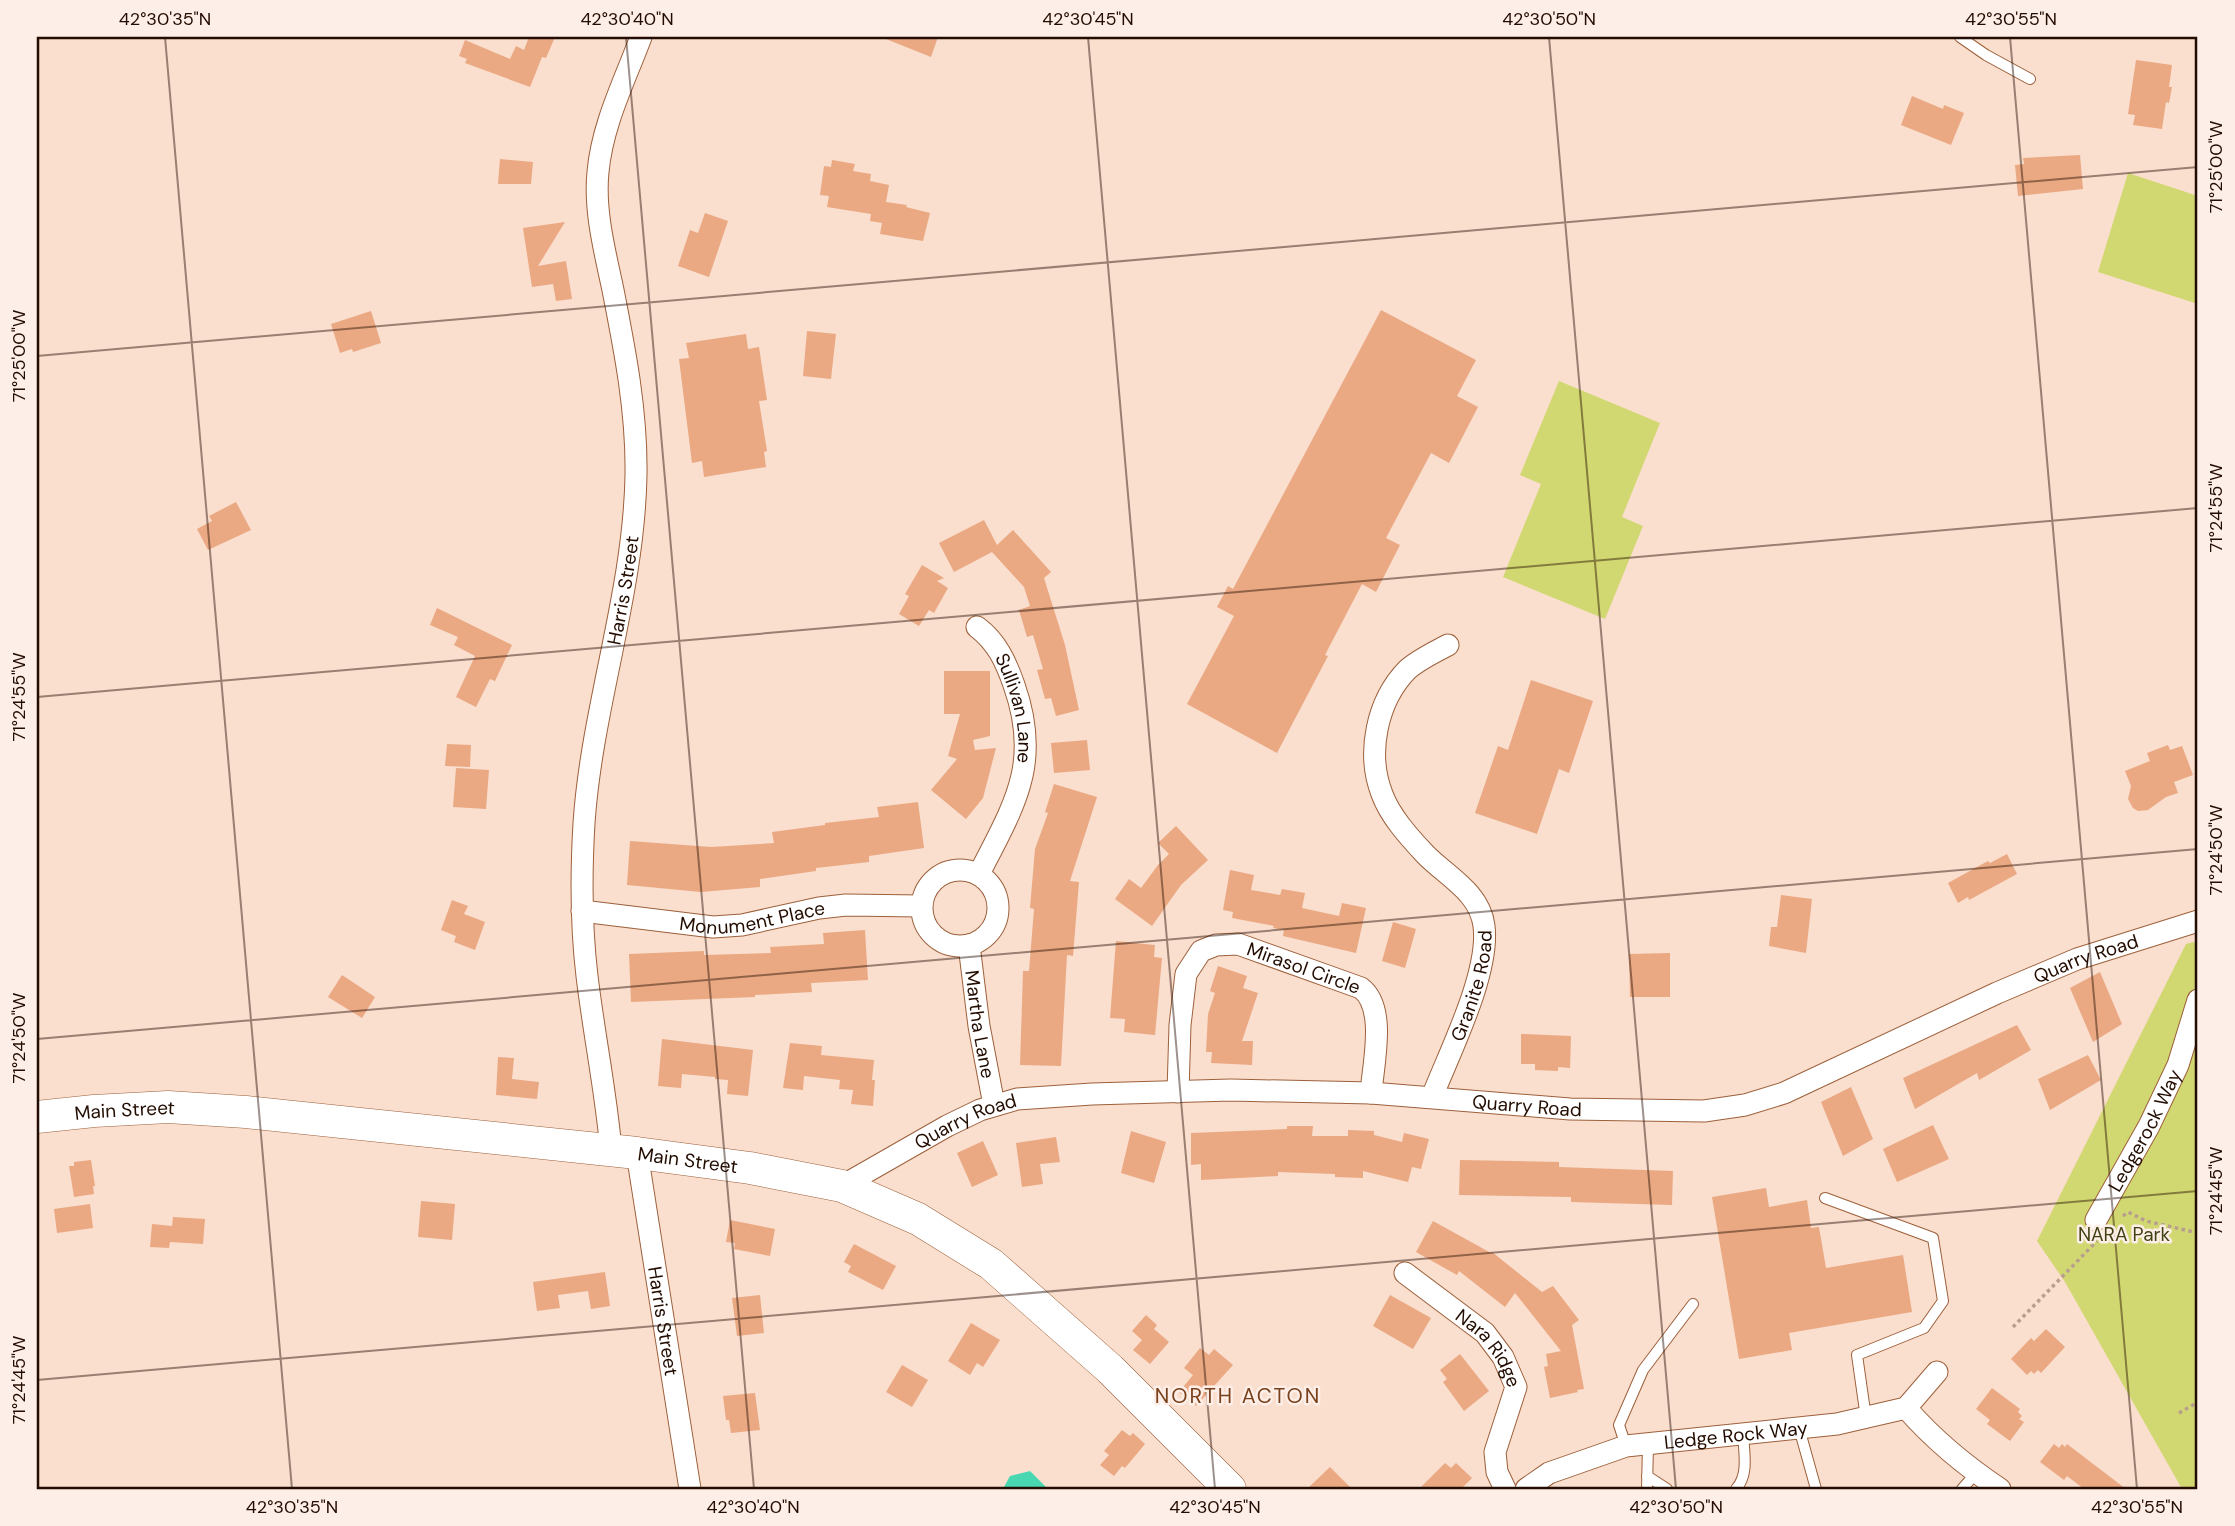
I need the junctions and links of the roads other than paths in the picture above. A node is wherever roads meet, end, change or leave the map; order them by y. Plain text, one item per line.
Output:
1 (641, 37) edge
2 (1960, 37) edge
3 (2030, 79) dead end
4 (977, 627) dead end
5 (1448, 645) dead end
6 (979, 874) junction
7 (921, 906) junction
8 (582, 911) junction
9 (2198, 921) edge
10 (969, 945) junction
11 (2198, 1000) edge
12 (1178, 1092) junction
13 (1371, 1093) junction
14 (1432, 1097) junction
15 (994, 1105) junction
16 (37, 1117) edge
17 (624, 1152) junction
18 (842, 1186) junction
19 (1825, 1198) dead end
20 (2098, 1229) road end
21 (1405, 1273) dead end
22 (1693, 1304) dead end
23 (1937, 1372) dead end
24 (1906, 1408) junction
25 (1866, 1418) junction
26 (1799, 1428) junction
27 (1743, 1434) junction
28 (1648, 1444) junction
29 (1626, 1446) junction
30 (1647, 1476) junction
31 (1969, 1481) edge
32 (690, 1489) edge
33 (1230, 1489) edge
34 (1505, 1489) edge
35 (1526, 1489) edge
36 (1647, 1489) edge
37 (1667, 1489) edge
38 (1736, 1489) edge
39 (1816, 1489) edge
40 (2000, 1489) edge

1 - 8 street, Harris Street
2 - 3 lane
4 - 6 street, Sullivan Lane
5 - 14 street, Granite Road
6 - 7 street
6 - 10 street
7 - 8 street, Monument Place
7 - 10 street
8 - 17 street, Harris Street
9 - 14 street, Quarry Road
10 - 15 street, Martha Lane
11 - 20 street, Ledgerock Way
12 - 13 street, Quarry Road
12 - 13 street, Mirasol Circle
12 - 15 street, Quarry Road
13 - 14 street, Quarry Road
15 - 18 street, Quarry Road
16 - 17 main road, Main Street
17 - 18 main road, Main Street
17 - 32 street, Harris Street
18 - 33 main road, Main Street
19 - 25 lane
21 - 34 street, Nara Ridge
22 - 29 lane
23 - 24 street
24 - 25 street, Ledge Rock Way
24 - 31 street
25 - 26 street, Ledge Rock Way
26 - 27 street, Ledge Rock Way
26 - 39 lane
27 - 28 street, Ledge Rock Way
27 - 38 lane
28 - 29 street, Ledge Rock Way
28 - 30 lane
29 - 35 street, Ledge Rock Way
30 - 36 lane
30 - 37 lane
31 - 40 street

